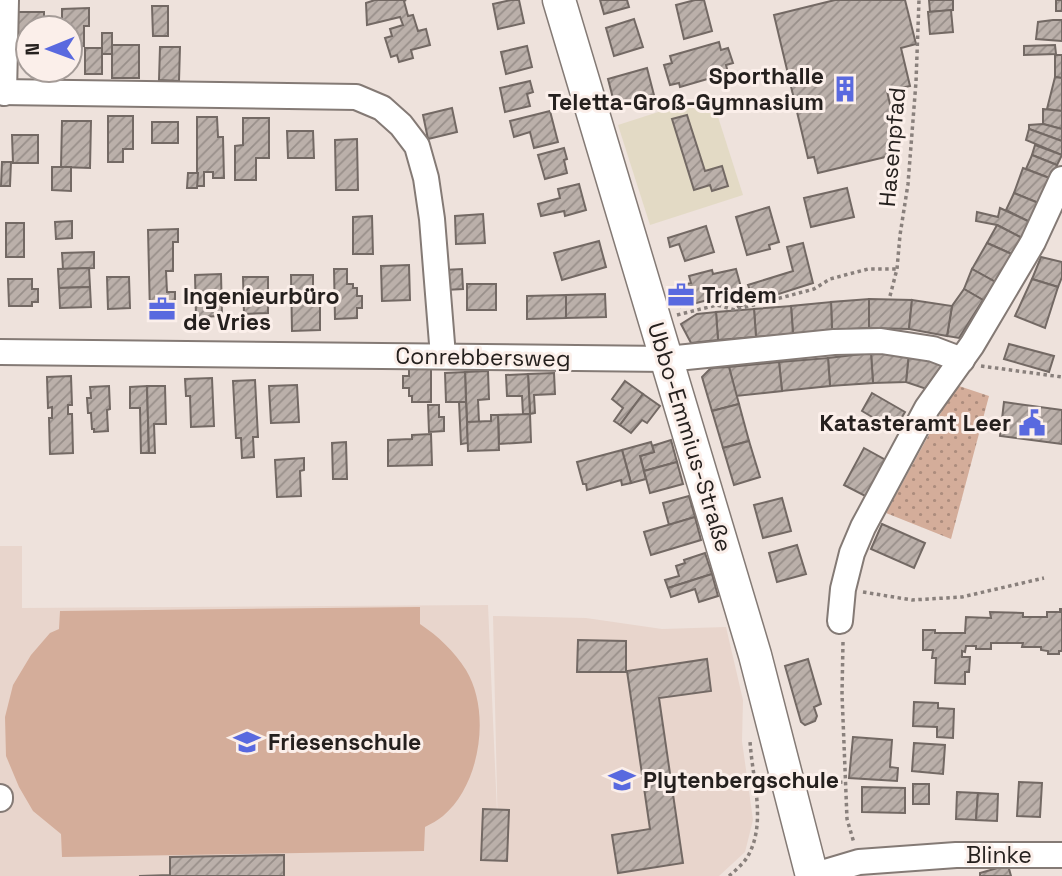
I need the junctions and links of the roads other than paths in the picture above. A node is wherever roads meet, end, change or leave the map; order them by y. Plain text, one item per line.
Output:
1 (6, 0) edge
2 (559, 0) edge
3 (2, 92) edge
4 (1062, 179) edge
5 (0, 352) edge
6 (967, 352) junction
7 (443, 356) junction
8 (667, 359) junction
9 (839, 621) road end
10 (1062, 855) edge
11 (959, 866) edge
12 (812, 876) edge

1 - 3 street
2 - 8 main road, Ubbo-Emmius-Straße
3 - 7 street
4 - 6 street
5 - 7 street, Conrebbersweg
6 - 8 street, Conrebbersweg
6 - 9 street
7 - 8 street, Conrebbersweg
8 - 12 main road, Ubbo-Emmius-Straße
10 - 11 street, Blinke
11 - 12 street, Blinke

